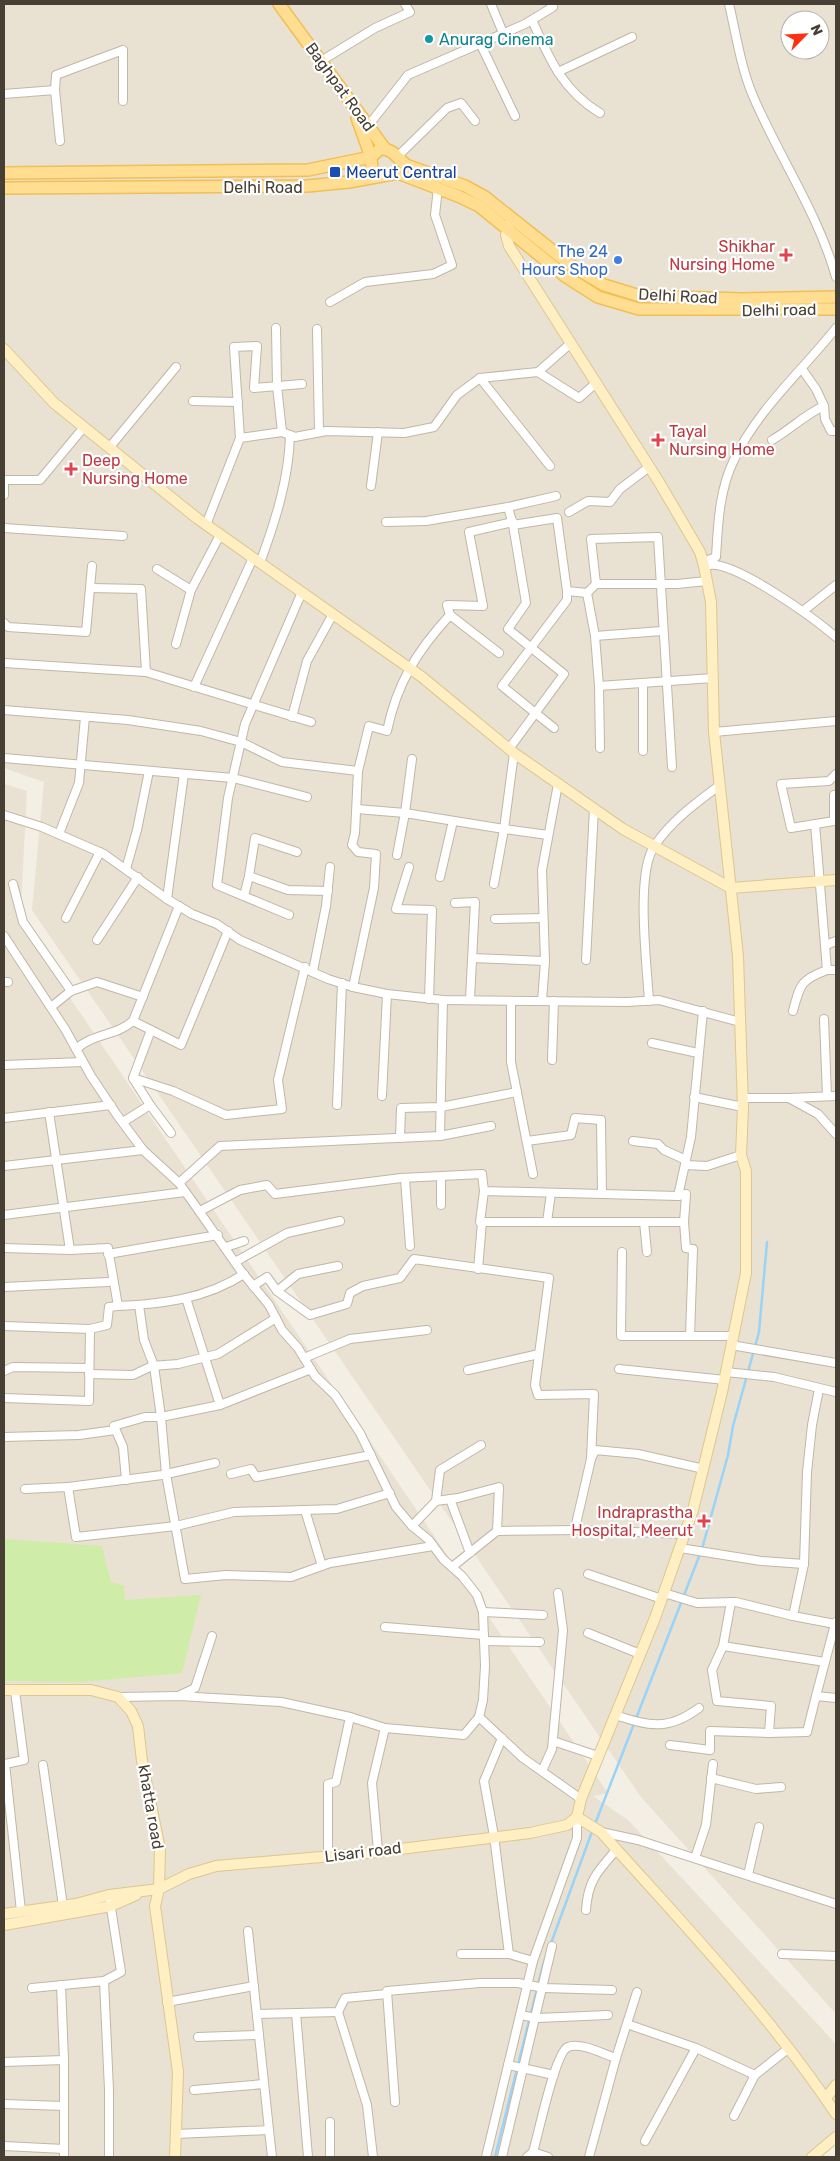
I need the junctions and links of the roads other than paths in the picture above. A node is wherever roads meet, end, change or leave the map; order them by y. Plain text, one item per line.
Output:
1 (279, 4) edge
2 (405, 4) edge
3 (490, 4) edge
4 (729, 4) edge
5 (555, 5) edge
6 (532, 20) junction
7 (503, 33) junction
8 (632, 37) dead end
9 (480, 43) junction
10 (321, 61) junction
11 (558, 72) junction
12 (55, 90) junction
13 (4, 94) edge
14 (123, 101) dead end
15 (352, 105) junction
16 (600, 113) dead end
17 (515, 116) dead end
18 (475, 121) dead end
19 (368, 126) junction
20 (60, 141) dead end
21 (385, 149) junction
22 (371, 157) junction
23 (402, 161) junction
24 (4, 173) edge
25 (376, 176) junction
26 (4, 188) edge
27 (438, 188) junction
28 (510, 223) junction
29 (527, 238) junction
30 (518, 260) junction
31 (836, 277) edge
32 (836, 297) edge
33 (330, 302) dead end
34 (836, 309) edge
35 (276, 328) dead end
36 (836, 328) edge
37 (317, 329) dead end
38 (571, 343) junction
39 (4, 349) edge
40 (176, 367) dead end
41 (802, 369) junction
42 (538, 372) junction
43 (480, 378) junction
44 (596, 382) junction
45 (302, 384) dead end
46 (277, 386) junction
47 (193, 401) dead end
48 (238, 402) junction
49 (824, 406) junction
50 (84, 427) junction
51 (836, 431) edge
52 (320, 432) junction
53 (378, 432) junction
54 (286, 434) junction
55 (240, 438) junction
56 (772, 440) dead end
57 (109, 448) junction
58 (550, 466) dead end
59 (649, 466) junction
60 (4, 480) edge
61 (371, 486) dead end
62 (4, 494) edge
63 (556, 496) dead end
64 (508, 506) junction
65 (569, 512) dead end
66 (386, 522) dead end
67 (513, 523) junction
68 (206, 525) junction
69 (4, 528) edge
70 (220, 535) junction
71 (123, 536) dead end
72 (257, 560) junction
73 (704, 564) junction
74 (92, 566) dead end
75 (157, 569) dead end
76 (707, 581) junction
77 (661, 583) junction
78 (596, 584) junction
79 (836, 585) edge
80 (91, 588) junction
81 (191, 590) junction
82 (302, 592) junction
83 (567, 592) junction
84 (587, 593) junction
85 (803, 611) junction
86 (333, 614) junction
87 (450, 616) junction
88 (4, 623) edge
89 (662, 631) junction
90 (595, 636) junction
91 (836, 637) edge
92 (176, 644) dead end
93 (532, 647) junction
94 (499, 653) dead end
95 (4, 663) edge
96 (408, 667) junction
97 (146, 672) junction
98 (713, 678) junction
99 (667, 682) junction
100 (643, 684) junction
101 (599, 686) junction
102 (194, 687) junction
103 (253, 706) junction
104 (4, 710) edge
105 (535, 714) junction
106 (85, 717) junction
107 (292, 717) junction
108 (836, 721) edge
109 (311, 722) dead end
110 (554, 728) dead end
111 (714, 732) junction
112 (241, 742) junction
113 (600, 748) dead end
114 (512, 751) junction
115 (643, 751) dead end
116 (4, 758) edge
117 (412, 760) dead end
118 (80, 765) junction
119 (672, 766) dead end
120 (149, 771) junction
121 (358, 771) junction
122 (184, 774) junction
123 (836, 774) edge
124 (232, 778) junction
125 (829, 781) junction
126 (558, 784) junction
127 (720, 785) junction
128 (835, 795) edge
129 (307, 797) dead end
130 (356, 809) junction
131 (594, 809) junction
132 (405, 814) junction
133 (4, 815) edge
134 (453, 821) junction
135 (815, 824) junction
136 (504, 830) junction
137 (58, 834) junction
138 (548, 835) junction
139 (654, 846) junction
140 (100, 852) junction
141 (297, 852) dead end
142 (397, 855) dead end
143 (330, 867) dead end
144 (409, 867) dead end
145 (126, 869) junction
146 (248, 876) junction
147 (138, 877) junction
148 (440, 877) dead end
149 (836, 880) edge
150 (819, 881) junction
151 (13, 884) dead end
152 (494, 884) dead end
153 (731, 888) junction
154 (328, 891) junction
155 (244, 896) junction
156 (167, 899) junction
157 (454, 903) dead end
158 (179, 906) junction
159 (289, 915) dead end
160 (66, 918) dead end
161 (543, 918) junction
162 (495, 919) dead end
163 (228, 932) junction
164 (4, 936) edge
165 (97, 940) dead end
166 (836, 941) edge
167 (826, 945) junction
168 (8, 950) edge
169 (472, 958) junction
170 (586, 960) dead end
171 (545, 961) junction
172 (305, 967) junction
173 (827, 970) junction
174 (836, 970) edge
175 (313, 971) junction
176 (342, 984) junction
177 (353, 987) junction
178 (71, 991) junction
179 (387, 994) junction
180 (143, 997) junction
181 (429, 999) junction
182 (470, 999) junction
183 (443, 1000) junction
184 (542, 1001) junction
185 (554, 1001) junction
186 (649, 1001) junction
187 (510, 1002) junction
188 (51, 1007) junction
189 (703, 1011) junction
190 (794, 1011) dead end
191 (824, 1019) dead end
192 (133, 1021) junction
193 (740, 1022) junction
194 (151, 1030) junction
195 (652, 1043) dead end
196 (76, 1049) junction
197 (698, 1053) junction
198 (552, 1060) dead end
199 (83, 1062) junction
200 (4, 1065) edge
201 (134, 1078) junction
202 (517, 1092) junction
203 (382, 1096) dead end
204 (827, 1096) junction
205 (836, 1096) edge
206 (694, 1097) junction
207 (789, 1098) junction
208 (743, 1102) junction
209 (111, 1105) junction
210 (150, 1105) junction
211 (337, 1105) dead end
212 (441, 1107) junction
213 (49, 1112) junction
214 (4, 1118) edge
215 (123, 1122) junction
216 (491, 1126) dead end
217 (171, 1133) dead end
218 (836, 1134) edge
219 (440, 1136) junction
220 (400, 1138) junction
221 (633, 1141) dead end
222 (527, 1142) junction
223 (143, 1150) junction
224 (741, 1155) junction
225 (55, 1160) junction
226 (686, 1162) junction
227 (4, 1166) edge
228 (533, 1174) dead end
229 (441, 1176) junction
230 (405, 1178) junction
231 (179, 1183) junction
232 (484, 1191) junction
233 (185, 1192) junction
234 (551, 1193) junction
235 (602, 1194) junction
236 (678, 1196) junction
237 (441, 1205) dead end
238 (65, 1207) junction
239 (200, 1211) junction
240 (4, 1215) edge
241 (340, 1221) dead end
242 (482, 1222) junction
243 (547, 1222) junction
244 (644, 1222) junction
245 (684, 1222) junction
246 (218, 1235) junction
247 (244, 1241) dead end
248 (410, 1246) dead end
249 (226, 1247) junction
250 (4, 1248) edge
251 (70, 1250) junction
252 (622, 1252) dead end
253 (646, 1252) dead end
254 (108, 1254) junction
255 (235, 1262) junction
256 (338, 1266) dead end
257 (478, 1269) junction
258 (244, 1274) junction
259 (108, 1282) dead end
260 (254, 1286) junction
261 (4, 1287) edge
262 (277, 1291) junction
263 (186, 1298) junction
264 (139, 1305) junction
265 (118, 1306) junction
266 (276, 1318) junction
267 (4, 1326) edge
268 (90, 1329) junction
269 (427, 1330) dead end
270 (690, 1336) junction
271 (732, 1340) junction
272 (539, 1354) junction
273 (204, 1358) junction
274 (304, 1358) junction
275 (836, 1363) edge
276 (154, 1366) junction
277 (311, 1369) junction
278 (619, 1369) dead end
279 (468, 1370) dead end
280 (4, 1371) edge
281 (89, 1371) junction
282 (726, 1376) junction
283 (819, 1389) junction
284 (836, 1392) edge
285 (4, 1398) edge
286 (220, 1405) junction
287 (161, 1417) junction
288 (115, 1430) junction
289 (4, 1437) edge
290 (481, 1445) dead end
291 (371, 1455) junction
292 (590, 1459) junction
293 (215, 1463) dead end
294 (704, 1469) junction
295 (166, 1474) junction
296 (231, 1474) dead end
297 (126, 1480) junction
298 (68, 1487) junction
299 (24, 1489) dead end
300 (390, 1493) junction
301 (450, 1498) junction
302 (436, 1501) junction
303 (305, 1510) junction
304 (176, 1526) junction
305 (412, 1526) junction
306 (581, 1530) junction
307 (497, 1531) junction
308 (685, 1534) junction
309 (433, 1546) junction
310 (680, 1548) junction
311 (470, 1553) junction
312 (804, 1564) junction
313 (322, 1566) junction
314 (452, 1567) junction
315 (588, 1574) dead end
316 (558, 1593) dead end
317 (663, 1596) junction
318 (731, 1602) junction
319 (483, 1612) junction
320 (543, 1614) dead end
321 (793, 1616) junction
322 (836, 1623) edge
323 (386, 1628) dead end
324 (588, 1633) dead end
325 (212, 1636) dead end
326 (484, 1638) junction
327 (540, 1642) dead end
328 (723, 1646) junction
329 (640, 1654) junction
330 (825, 1662) junction
331 (4, 1690) edge
332 (15, 1690) junction
333 (179, 1696) junction
334 (816, 1696) junction
335 (118, 1697) junction
336 (836, 1698) edge
337 (699, 1708) dead end
338 (615, 1715) junction
339 (350, 1717) junction
340 (479, 1717) junction
341 (385, 1728) junction
342 (769, 1733) junction
343 (502, 1738) junction
344 (553, 1741) junction
345 (670, 1745) dead end
346 (598, 1756) junction
347 (713, 1764) dead end
348 (43, 1765) dead end
349 (542, 1770) junction
350 (710, 1778) junction
351 (781, 1787) dead end
352 (581, 1798) junction
353 (577, 1817) junction
354 (760, 1827) dead end
355 (596, 1829) junction
356 (494, 1836) junction
357 (616, 1849) junction
358 (378, 1851) junction
359 (328, 1856) junction
360 (695, 1858) junction
361 (748, 1875) junction
362 (154, 1890) junction
363 (110, 1900) junction
364 (836, 1904) edge
365 (63, 1906) junction
366 (586, 1910) dead end
367 (21, 1912) junction
368 (4, 1914) edge
369 (4, 1925) edge
370 (248, 1930) dead end
371 (552, 1946) dead end
372 (461, 1954) dead end
373 (509, 1954) junction
374 (782, 1954) dead end
375 (836, 1956) edge
376 (533, 1961) junction
377 (104, 1981) junction
378 (527, 1984) junction
379 (61, 1985) junction
380 (254, 1986) junction
381 (32, 1988) dead end
382 (544, 1988) junction
383 (612, 1990) dead end
384 (637, 1992) dead end
385 (387, 1994) junction
386 (167, 2002) junction
387 (338, 2012) junction
388 (296, 2013) junction
389 (257, 2014) junction
390 (520, 2015) junction
391 (608, 2015) dead end
392 (537, 2018) junction
393 (627, 2024) junction
394 (259, 2035) junction
395 (198, 2037) dead end
396 (696, 2048) junction
397 (789, 2048) junction
398 (616, 2058) junction
399 (64, 2060) junction
400 (4, 2062) edge
401 (508, 2065) junction
402 (525, 2068) junction
403 (554, 2075) junction
404 (755, 2075) junction
405 (264, 2084) junction
406 (836, 2085) edge
407 (194, 2090) dead end
408 (826, 2098) junction
409 (395, 2102) dead end
410 (4, 2104) edge
411 (64, 2106) junction
412 (836, 2114) edge
413 (734, 2116) dead end
414 (330, 2122) dead end
415 (269, 2130) junction
416 (176, 2134) junction
417 (836, 2137) edge
418 (645, 2141) dead end
419 (4, 2146) edge
420 (64, 2153) edge
421 (530, 2155) edge
422 (109, 2157) edge
423 (175, 2157) edge
424 (272, 2157) edge
425 (308, 2157) edge
426 (330, 2157) edge
427 (373, 2157) edge
428 (486, 2157) edge
429 (502, 2157) edge
430 (548, 2157) edge
431 (589, 2157) edge
432 (812, 2157) edge

1 - 10 main road, Baghpat Road
2 - 10 street
3 - 7 street
4 - 31 street
5 - 6 street
6 - 7 street
6 - 11 street
7 - 9 street
8 - 11 street
9 - 17 street
9 - 19 street
10 - 15 main road, Baghpat Road
11 - 16 street
12 - 13 street
12 - 14 street
12 - 20 street
15 - 19 main road, Baghpat Road
15 - 22 main road
18 - 23 street
19 - 21 main road, Baghpat Road
21 - 22 main road, Delhi Road
21 - 23 main road, Baghpat Road
22 - 24 main road, Delhi Road
22 - 25 main road
23 - 28 main road, Delhi Road
25 - 26 main road, Delhi Road
25 - 27 main road, Delhi Road
27 - 28 main road, Delhi Road
27 - 33 street
28 - 29 main road, Delhi Road
28 - 30 street
29 - 30 street
29 - 32 main road, Delhi Road
29 - 34 main road, Delhi road
30 - 38 street
35 - 46 street
36 - 41 street
37 - 52 street
38 - 42 street
38 - 44 street
39 - 50 street
40 - 57 street
41 - 49 street
41 - 73 street
42 - 43 street
42 - 44 street
43 - 53 street
43 - 58 street
44 - 59 street
45 - 46 street
46 - 48 street
46 - 54 street
47 - 48 street
48 - 55 street
49 - 51 street
49 - 56 street
50 - 57 street
50 - 60 street
52 - 53 street
52 - 54 street
53 - 61 street
54 - 55 street
54 - 72 street
55 - 68 street
57 - 68 street
59 - 65 street
59 - 73 street
60 - 62 street
63 - 64 street
64 - 66 street
64 - 67 street
67 - 83 street
67 - 87 street
67 - 93 street
68 - 70 street
69 - 71 street
70 - 72 street
70 - 81 street
72 - 82 street
72 - 102 street
73 - 76 street
73 - 85 street
74 - 80 street
75 - 81 street
76 - 77 street
76 - 98 street
77 - 78 street
77 - 78 street
77 - 89 street
78 - 84 street
79 - 85 street
80 - 88 street
80 - 97 street
81 - 92 street
82 - 86 street
82 - 103 street
83 - 84 street
83 - 93 street
84 - 90 street
85 - 91 street
86 - 96 street
86 - 107 street
87 - 94 street
87 - 96 street
89 - 90 street
89 - 99 street
90 - 101 street
93 - 105 street
93 - 105 street
95 - 97 street
96 - 114 street
96 - 121 street
97 - 102 street
98 - 99 street
98 - 111 street
99 - 100 street
99 - 119 street
100 - 101 street
100 - 115 street
101 - 113 street
102 - 103 street
103 - 107 street
103 - 112 street
104 - 106 street
105 - 110 street
105 - 114 street
106 - 112 street
106 - 118 street
107 - 109 street
108 - 111 street
111 - 127 street
112 - 121 street
112 - 124 street
114 - 126 street
114 - 136 street
116 - 118 street
117 - 132 street
118 - 120 street
118 - 137 street
120 - 122 street
120 - 145 street
121 - 130 street
122 - 124 street
122 - 156 street
123 - 125 street
124 - 129 street
124 - 155 street
125 - 128 street
125 - 135 street
126 - 131 street
126 - 138 street
127 - 139 street
127 - 153 street
128 - 135 street
130 - 132 street
130 - 177 street
131 - 139 street
131 - 170 street
132 - 134 street
132 - 142 street
133 - 137 street
134 - 136 street
134 - 148 street
135 - 150 street
136 - 138 street
136 - 152 street
137 - 140 street
138 - 161 street
139 - 153 street
139 - 186 street
140 - 145 street
140 - 160 street
141 - 146 street
143 - 154 street
144 - 181 street
145 - 147 street
146 - 154 street
146 - 155 street
147 - 156 street
147 - 165 street
149 - 150 street
150 - 153 street
150 - 167 street
151 - 178 street
153 - 193 street
154 - 175 street
155 - 159 street
156 - 158 street
157 - 169 street
158 - 163 street
158 - 180 street
161 - 162 street
161 - 171 street
163 - 172 street
163 - 194 street
164 - 168 street
166 - 167 street
167 - 173 street
168 - 188 street
169 - 171 street
169 - 182 street
171 - 184 street
172 - 175 street
172 - 201 street
173 - 174 street
173 - 190 street
175 - 176 street
176 - 177 street
176 - 211 street
177 - 179 street
178 - 180 street
178 - 188 street
179 - 181 street
179 - 203 street
180 - 192 street
181 - 183 street
182 - 183 street
182 - 187 street
183 - 212 street
184 - 185 street
184 - 187 street
185 - 186 street
185 - 198 street
186 - 189 street
187 - 202 street
188 - 196 street
189 - 193 street
189 - 197 street
191 - 204 street
192 - 194 street
192 - 196 street
193 - 208 street
194 - 201 street
195 - 197 street
196 - 199 street
197 - 206 street
199 - 200 street
199 - 209 street
201 - 210 street
202 - 212 street
202 - 222 street
204 - 205 street
204 - 207 street
206 - 208 street
206 - 226 street
207 - 208 street
207 - 218 street
208 - 224 street
209 - 213 street
209 - 215 street
210 - 215 street
210 - 217 street
212 - 219 street
212 - 220 street
213 - 214 street
213 - 225 street
215 - 223 street
216 - 219 street
219 - 220 street
220 - 231 street
221 - 226 street
222 - 228 street
222 - 235 street
223 - 225 street
223 - 231 street
224 - 226 street
224 - 271 street
225 - 227 street
225 - 238 street
226 - 236 street
229 - 230 street
229 - 232 street
229 - 237 street
230 - 239 street
230 - 248 street
231 - 233 street
232 - 234 street
232 - 242 street
233 - 238 street
233 - 239 street
234 - 235 street
234 - 243 street
235 - 236 street
236 - 245 street
238 - 240 street
238 - 251 street
239 - 246 street
241 - 255 street
242 - 243 street
242 - 257 street
243 - 244 street
244 - 245 street
244 - 253 street
245 - 270 street
246 - 249 street
246 - 254 street
247 - 249 street
249 - 255 street
250 - 251 street
251 - 254 street
252 - 270 street
254 - 265 street
255 - 258 street
256 - 262 street
257 - 262 street
257 - 272 street
258 - 260 street
258 - 263 street
259 - 261 street
260 - 262 street
260 - 266 street
263 - 264 street
263 - 273 street
264 - 265 street
264 - 276 street
265 - 268 street
266 - 273 street
266 - 274 street
267 - 268 street
268 - 281 street
269 - 274 street
270 - 271 street
271 - 275 street
271 - 282 street
272 - 279 street
272 - 292 street
273 - 276 street
273 - 286 street
274 - 277 street
276 - 281 street
276 - 287 street
277 - 286 street
277 - 291 street
278 - 282 street
280 - 281 street
281 - 285 street
282 - 283 street
282 - 294 street
283 - 284 street
283 - 312 street
286 - 287 street
287 - 288 street
287 - 295 street
288 - 289 street
288 - 297 street
290 - 302 street
291 - 296 street
291 - 300 street
292 - 294 street
292 - 306 street
293 - 295 street
294 - 308 street
295 - 297 street
295 - 304 street
297 - 298 street
298 - 299 street
298 - 304 street
300 - 303 street
300 - 305 street
301 - 302 street
301 - 307 street
301 - 311 street
302 - 305 street
303 - 304 street
303 - 313 street
304 - 313 street
305 - 309 street
306 - 307 street
306 - 308 street
307 - 311 street
308 - 310 street
309 - 313 street
309 - 314 street
310 - 312 street
310 - 317 street
311 - 314 street
312 - 321 street
314 - 319 street
315 - 317 street
316 - 344 street
317 - 318 street
317 - 329 street
318 - 321 street
318 - 328 street
319 - 320 street
319 - 326 street
321 - 322 street
322 - 330 street
323 - 326 street
324 - 329 street
325 - 333 street
326 - 327 street
326 - 340 street
328 - 330 street
328 - 342 street
329 - 338 street
330 - 334 street
331 - 332 street
332 - 335 street
332 - 367 street
333 - 335 street
333 - 339 street
334 - 336 street
334 - 342 street
335 - 362 street, khatta road
337 - 338 street
338 - 346 street
339 - 341 street
339 - 359 street
340 - 341 street
340 - 343 street
341 - 358 street
342 - 345 street
343 - 349 street
343 - 356 street
344 - 346 street
344 - 349 street
346 - 352 street
347 - 350 street
348 - 365 street
349 - 352 street
350 - 351 street
350 - 360 street
352 - 353 street
353 - 355 street
353 - 356 street, Lisari road
353 - 376 street
354 - 361 street
355 - 357 street
355 - 360 street
356 - 358 street, Lisari road
356 - 373 street
357 - 366 street
357 - 397 street
358 - 359 street, Lisari road
359 - 362 street, Lisari road
360 - 361 street
361 - 364 street
362 - 363 street, Lisari road
362 - 386 street, khatta road
363 - 365 street, Lisari road
363 - 369 street, Lisari road
363 - 377 street
365 - 367 street, Lisari road
367 - 368 street, Lisari road
370 - 380 street
371 - 382 street
372 - 373 street
373 - 376 street
374 - 375 street
376 - 378 street
377 - 379 street
377 - 422 street
378 - 382 street
378 - 385 street
378 - 390 street
379 - 381 street
379 - 399 street
380 - 386 street
380 - 389 street
382 - 383 street
382 - 392 street
384 - 393 street
385 - 387 street
385 - 409 street
386 - 416 street, khatta road
387 - 388 street
387 - 427 street
388 - 389 street
388 - 425 street
389 - 394 street
390 - 392 street
390 - 401 street
391 - 392 street
392 - 402 street
393 - 396 street
393 - 398 street
394 - 395 street
394 - 405 street
396 - 404 street
396 - 418 street
397 - 404 street
397 - 408 street
398 - 403 street
398 - 431 street
399 - 400 street
399 - 411 street
401 - 402 street
401 - 428 street
402 - 403 street
402 - 429 street
403 - 421 street
404 - 413 street
405 - 407 street
405 - 415 street
406 - 408 street
408 - 412 street
410 - 411 street
411 - 420 street
414 - 426 street
415 - 416 street
415 - 424 street
416 - 423 street, khatta road
417 - 432 street
419 - 420 street
421 - 430 street

